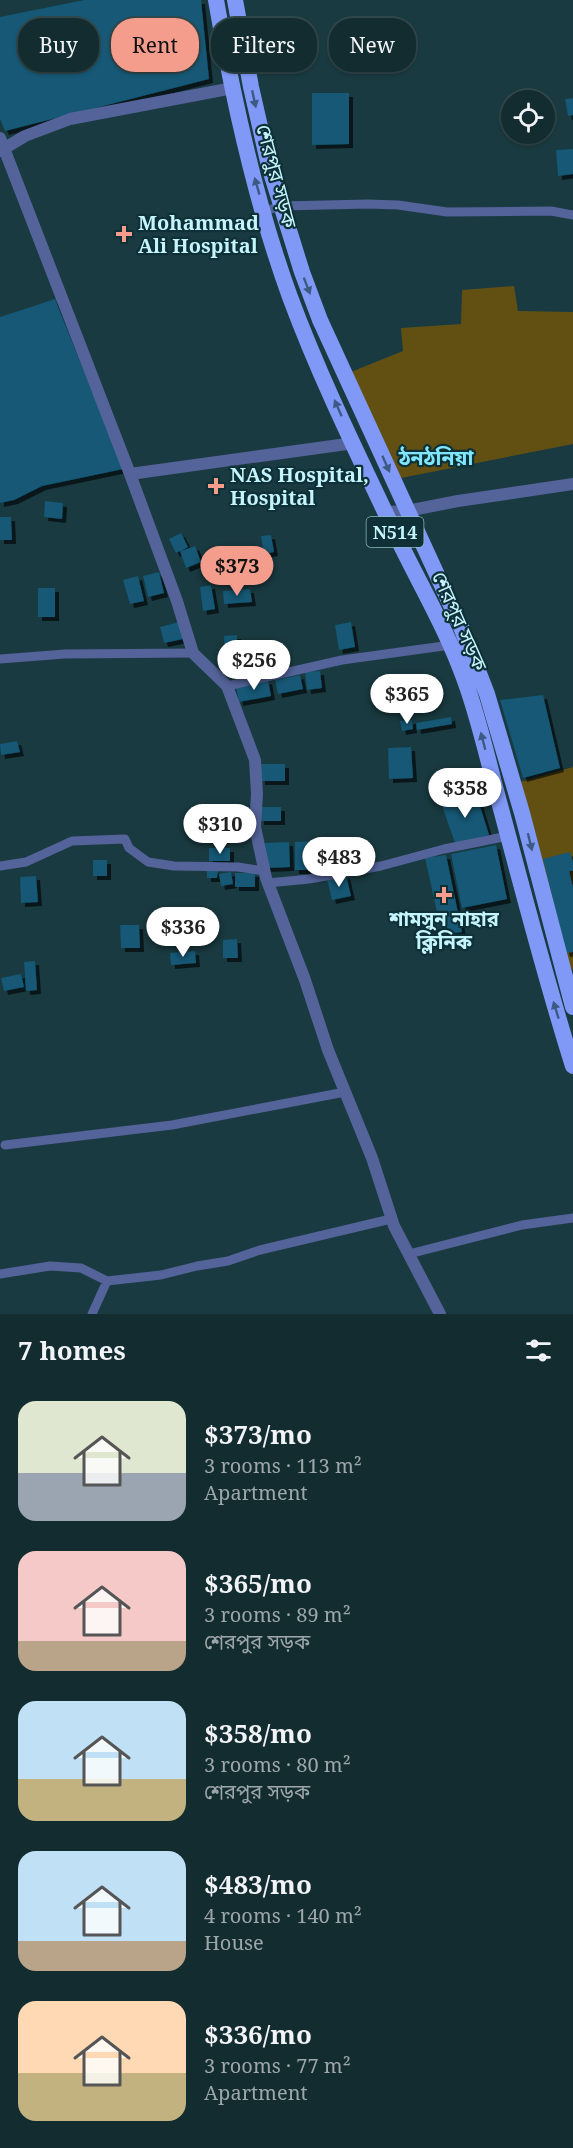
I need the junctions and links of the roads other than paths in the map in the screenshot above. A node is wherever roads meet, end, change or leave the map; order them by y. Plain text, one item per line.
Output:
1 (216, 0) edge
2 (235, 0) edge
3 (233, 88) junction
4 (1, 146) edge
5 (282, 206) junction
6 (264, 211) junction
7 (573, 215) edge
8 (354, 443) junction
9 (130, 474) junction
10 (573, 484) edge
11 (407, 511) junction
12 (386, 512) junction
13 (451, 645) junction
14 (193, 653) junction
15 (0, 659) edge
16 (227, 686) junction
17 (508, 836) junction
18 (0, 866) edge
19 (266, 877) junction
20 (570, 984) edge
21 (573, 1007) edge
22 (573, 1066) edge
23 (345, 1092) junction
24 (5, 1144) dead end
25 (573, 1218) edge
26 (391, 1219) junction
27 (409, 1254) junction
28 (0, 1274) edge
29 (107, 1281) junction
30 (92, 1314) edge
31 (440, 1314) edge

1 - 3 highway, শেরপুর সড়ক / N514
2 -> 5 highway, শেরপুর সড়ক / N514
3 - 4 street
6 -> 3 highway, শেরপুর সড়ক / N514
4 - 9 street
5 - 6 street
5 - 7 street
5 -> 11 highway, শেরপুর সড়ক / N514
8 -> 6 highway, শেরপুর সড়ক / N514
8 - 9 street
8 - 12 highway, শেরপুর সড়ক / N514
9 - 14 street
10 - 11 street
11 - 12 street
11 -> 20 highway, শেরপুর সড়ক / N514
12 - 13 highway, শেরপুর সড়ক / N514
13 - 16 street
17 -> 13 highway, শেরপুর সড়ক / N514
14 - 15 street
14 - 16 street
16 - 19 street
17 - 19 street
22 -> 17 highway, শেরপুর সড়ক / N514
18 - 19 street
19 - 23 street
20 - 21 highway, শেরপুর সড়ক / N514
23 - 24 street
23 - 26 street
25 - 27 street
26 - 27 street
26 - 29 street
27 - 31 street
28 - 29 street
29 - 30 street

